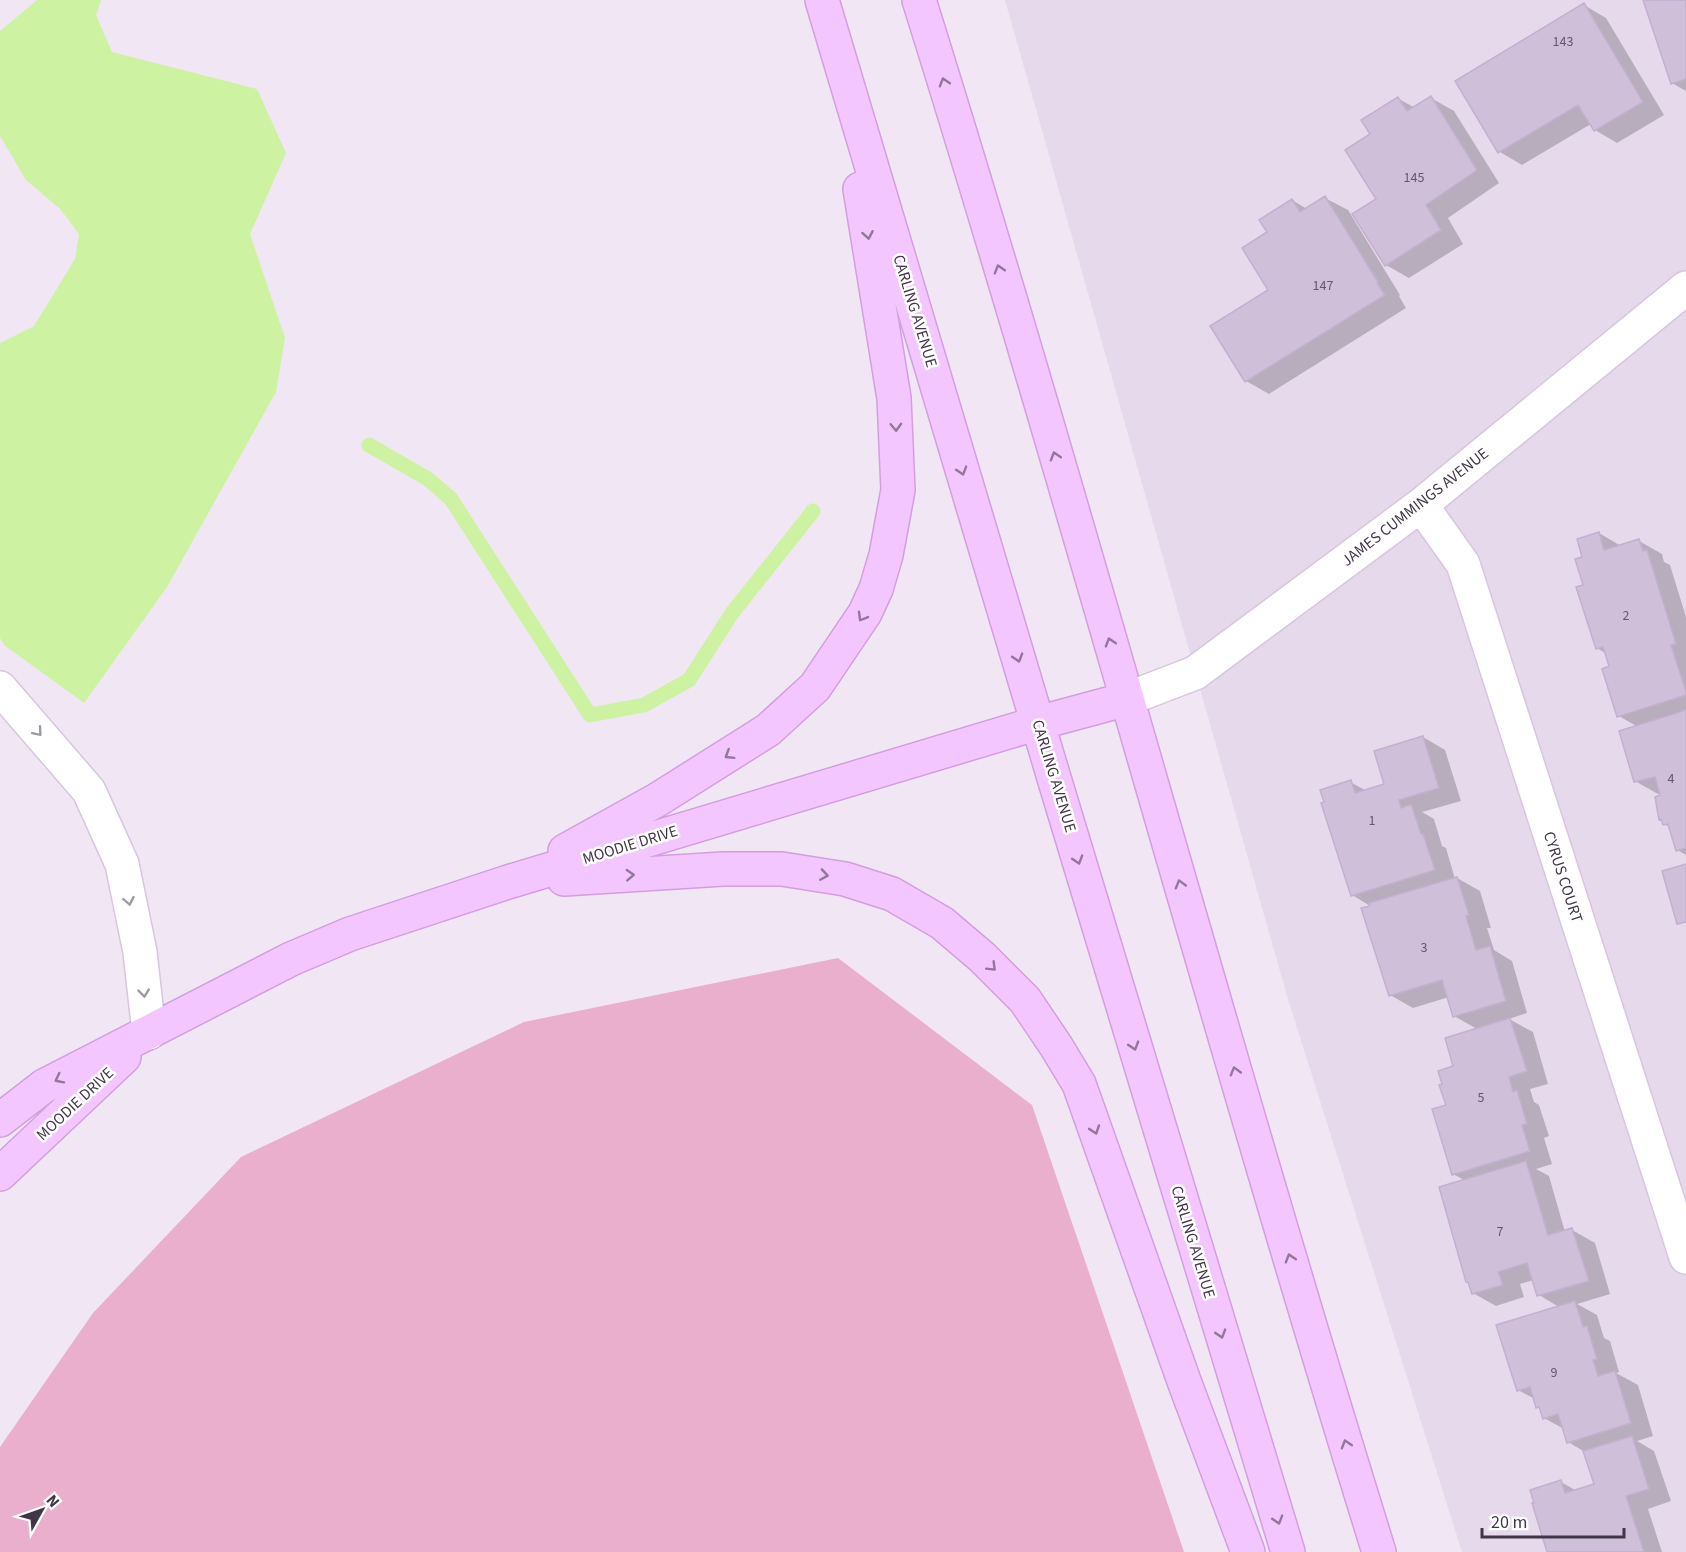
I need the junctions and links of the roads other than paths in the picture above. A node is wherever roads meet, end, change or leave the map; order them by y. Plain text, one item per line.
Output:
1 (822, 0) edge
2 (918, 0) edge
3 (832, 32) junction
4 (1686, 288) edge
5 (1421, 506) junction
6 (0, 688) edge
7 (1127, 699) junction
8 (1038, 723) junction
9 (508, 882) junction
10 (149, 1033) junction
11 (0, 1120) edge
12 (0, 1174) edge
13 (1686, 1257) edge
14 (1248, 1552) edge
15 (1288, 1552) edge
16 (1379, 1552) edge

1 - 3 main road, CARLING AVENUE
7 -> 2 main road
3 -> 8 main road, CARLING AVENUE
3 -> 9 main road
4 - 5 street, JAMES CUMMINGS AVENUE
5 - 7 street, JAMES CUMMINGS AVENUE
5 - 13 street, CYRUS COURT
6 -> 10 street
7 - 8 main road, MOODIE DRIVE
16 -> 7 main road
8 - 9 main road, MOODIE DRIVE
8 -> 15 main road, CARLING AVENUE
9 - 10 main road, MOODIE DRIVE
9 -> 14 main road
10 -> 11 main road, MOODIE DRIVE
10 - 12 main road, MOODIE DRIVE

